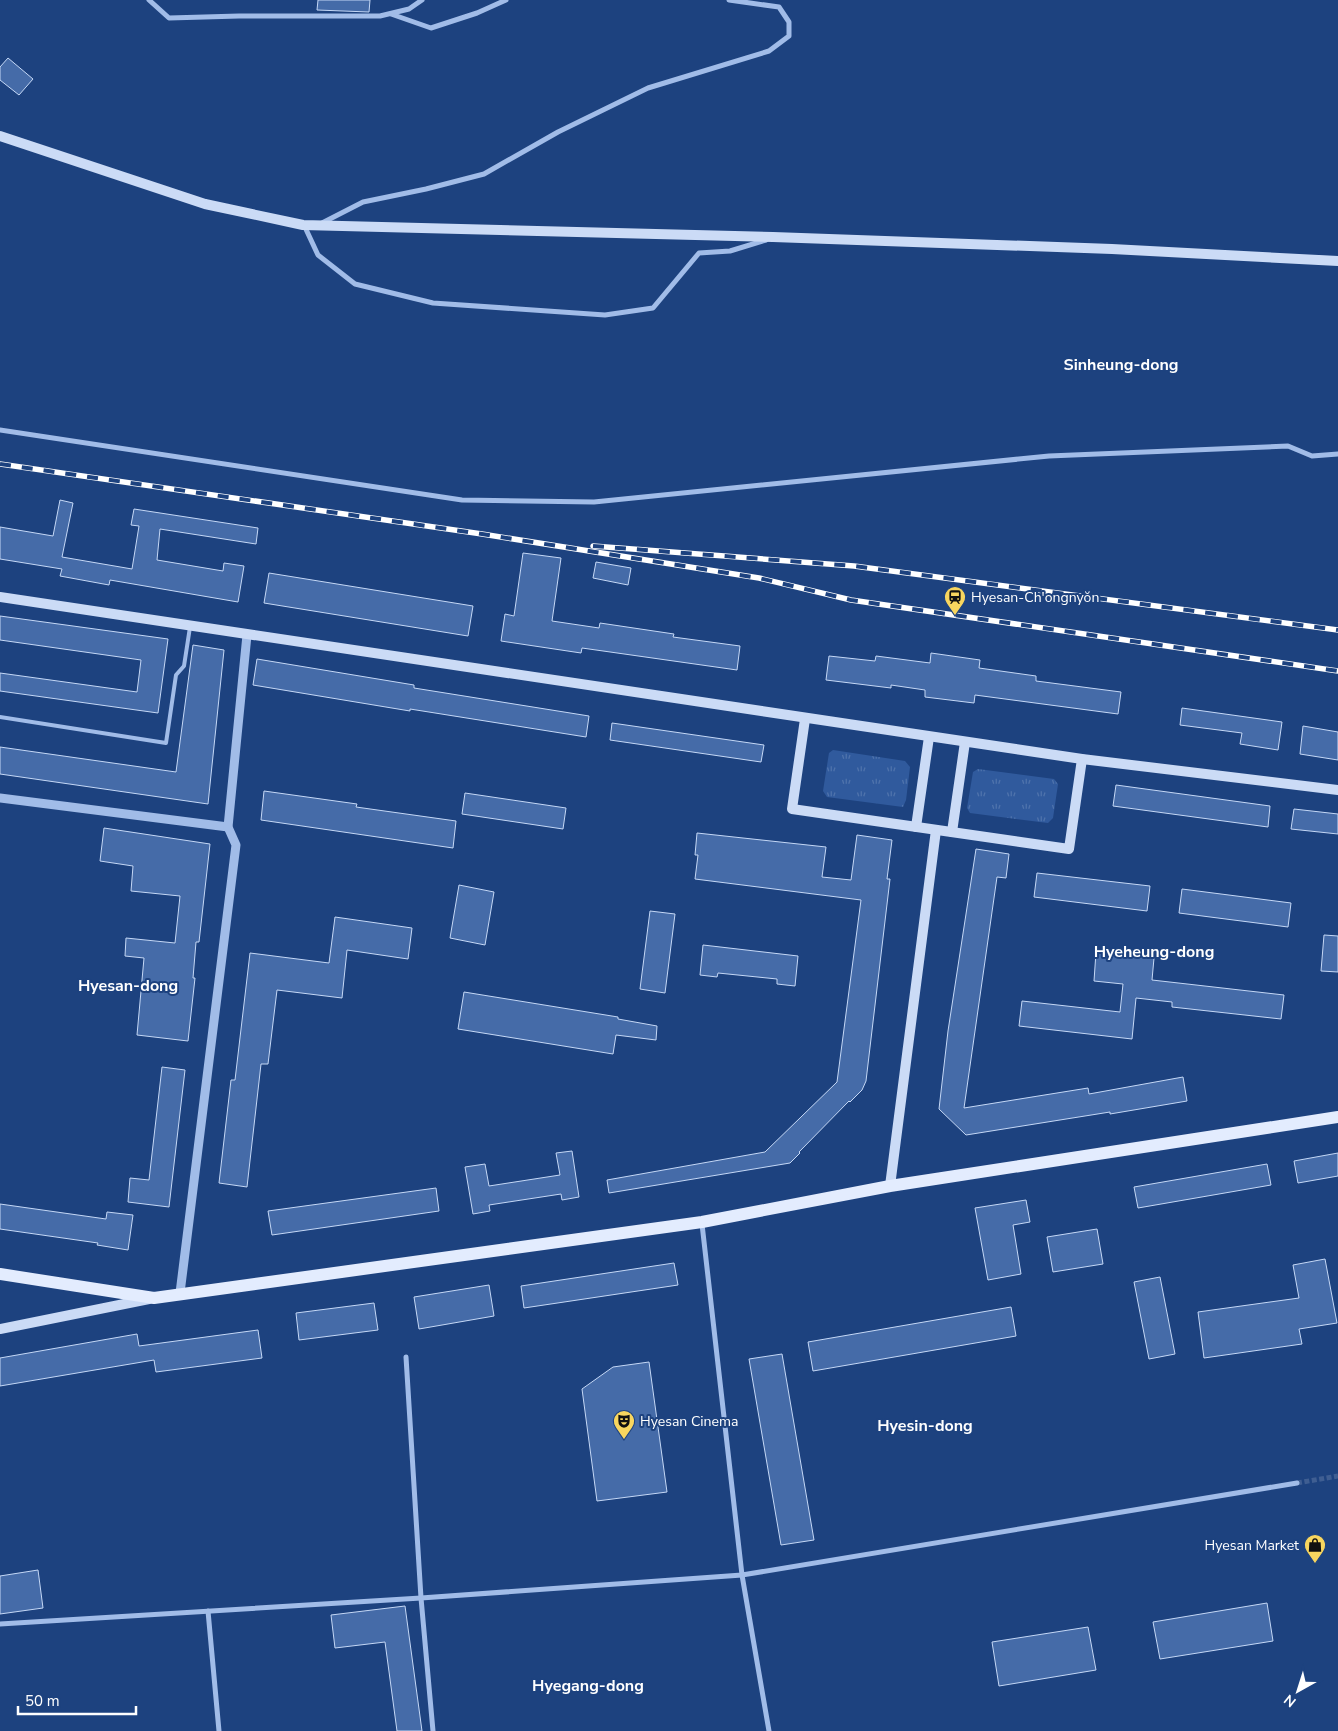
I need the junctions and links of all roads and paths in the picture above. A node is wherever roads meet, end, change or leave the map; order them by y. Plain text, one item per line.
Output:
1 (149, 0) edge
2 (422, 0) edge
3 (506, 0) edge
4 (728, 0) edge
5 (390, 14) junction
6 (0, 136) edge
7 (304, 225) junction
8 (319, 225) junction
9 (773, 237) junction
10 (1338, 260) edge
11 (0, 430) edge
12 (1338, 454) edge
13 (0, 597) edge
14 (190, 627) junction
15 (247, 636) junction
16 (0, 717) edge
17 (805, 719) junction
18 (929, 737) junction
19 (965, 742) junction
20 (1082, 759) junction
21 (1338, 790) edge
22 (0, 798) edge
23 (228, 827) junction
24 (916, 827) junction
25 (936, 830) junction
26 (952, 832) junction
27 (1338, 1117) edge
28 (890, 1186) junction
29 (702, 1222) junction
30 (0, 1274) edge
31 (180, 1293) junction
32 (154, 1298) junction
33 (0, 1329) edge
34 (406, 1357) dead end
35 (1297, 1483) tunnel mouth
36 (742, 1575) junction
37 (421, 1598) junction
38 (208, 1611) junction
39 (0, 1624) edge
40 (219, 1731) edge
41 (433, 1731) edge
42 (769, 1731) edge

1 - 5 street
2 - 5 street
3 - 5 street
4 - 8 street
6 - 7 main road
7 - 8 main road
7 - 9 street
8 - 9 main road
9 - 10 main road
11 - 12 street
13 - 14 main road
14 - 15 main road
14 - 16 lane
15 - 17 main road
15 - 23 street
17 - 18 main road
17 - 24 main road
18 - 19 main road
18 - 24 main road
19 - 20 main road
19 - 26 main road
20 - 21 main road
20 - 26 main road
22 - 23 street
23 - 31 street
24 - 25 main road
25 - 26 main road
25 - 28 main road
27 - 28 main road
28 - 29 main road
29 - 31 main road
29 - 36 street
30 - 32 main road
31 - 32 main road
32 - 33 main road
34 - 37 street
35 - 36 street
36 - 37 street
36 - 42 street
37 - 38 street
37 - 41 street
38 - 39 street
38 - 40 street

